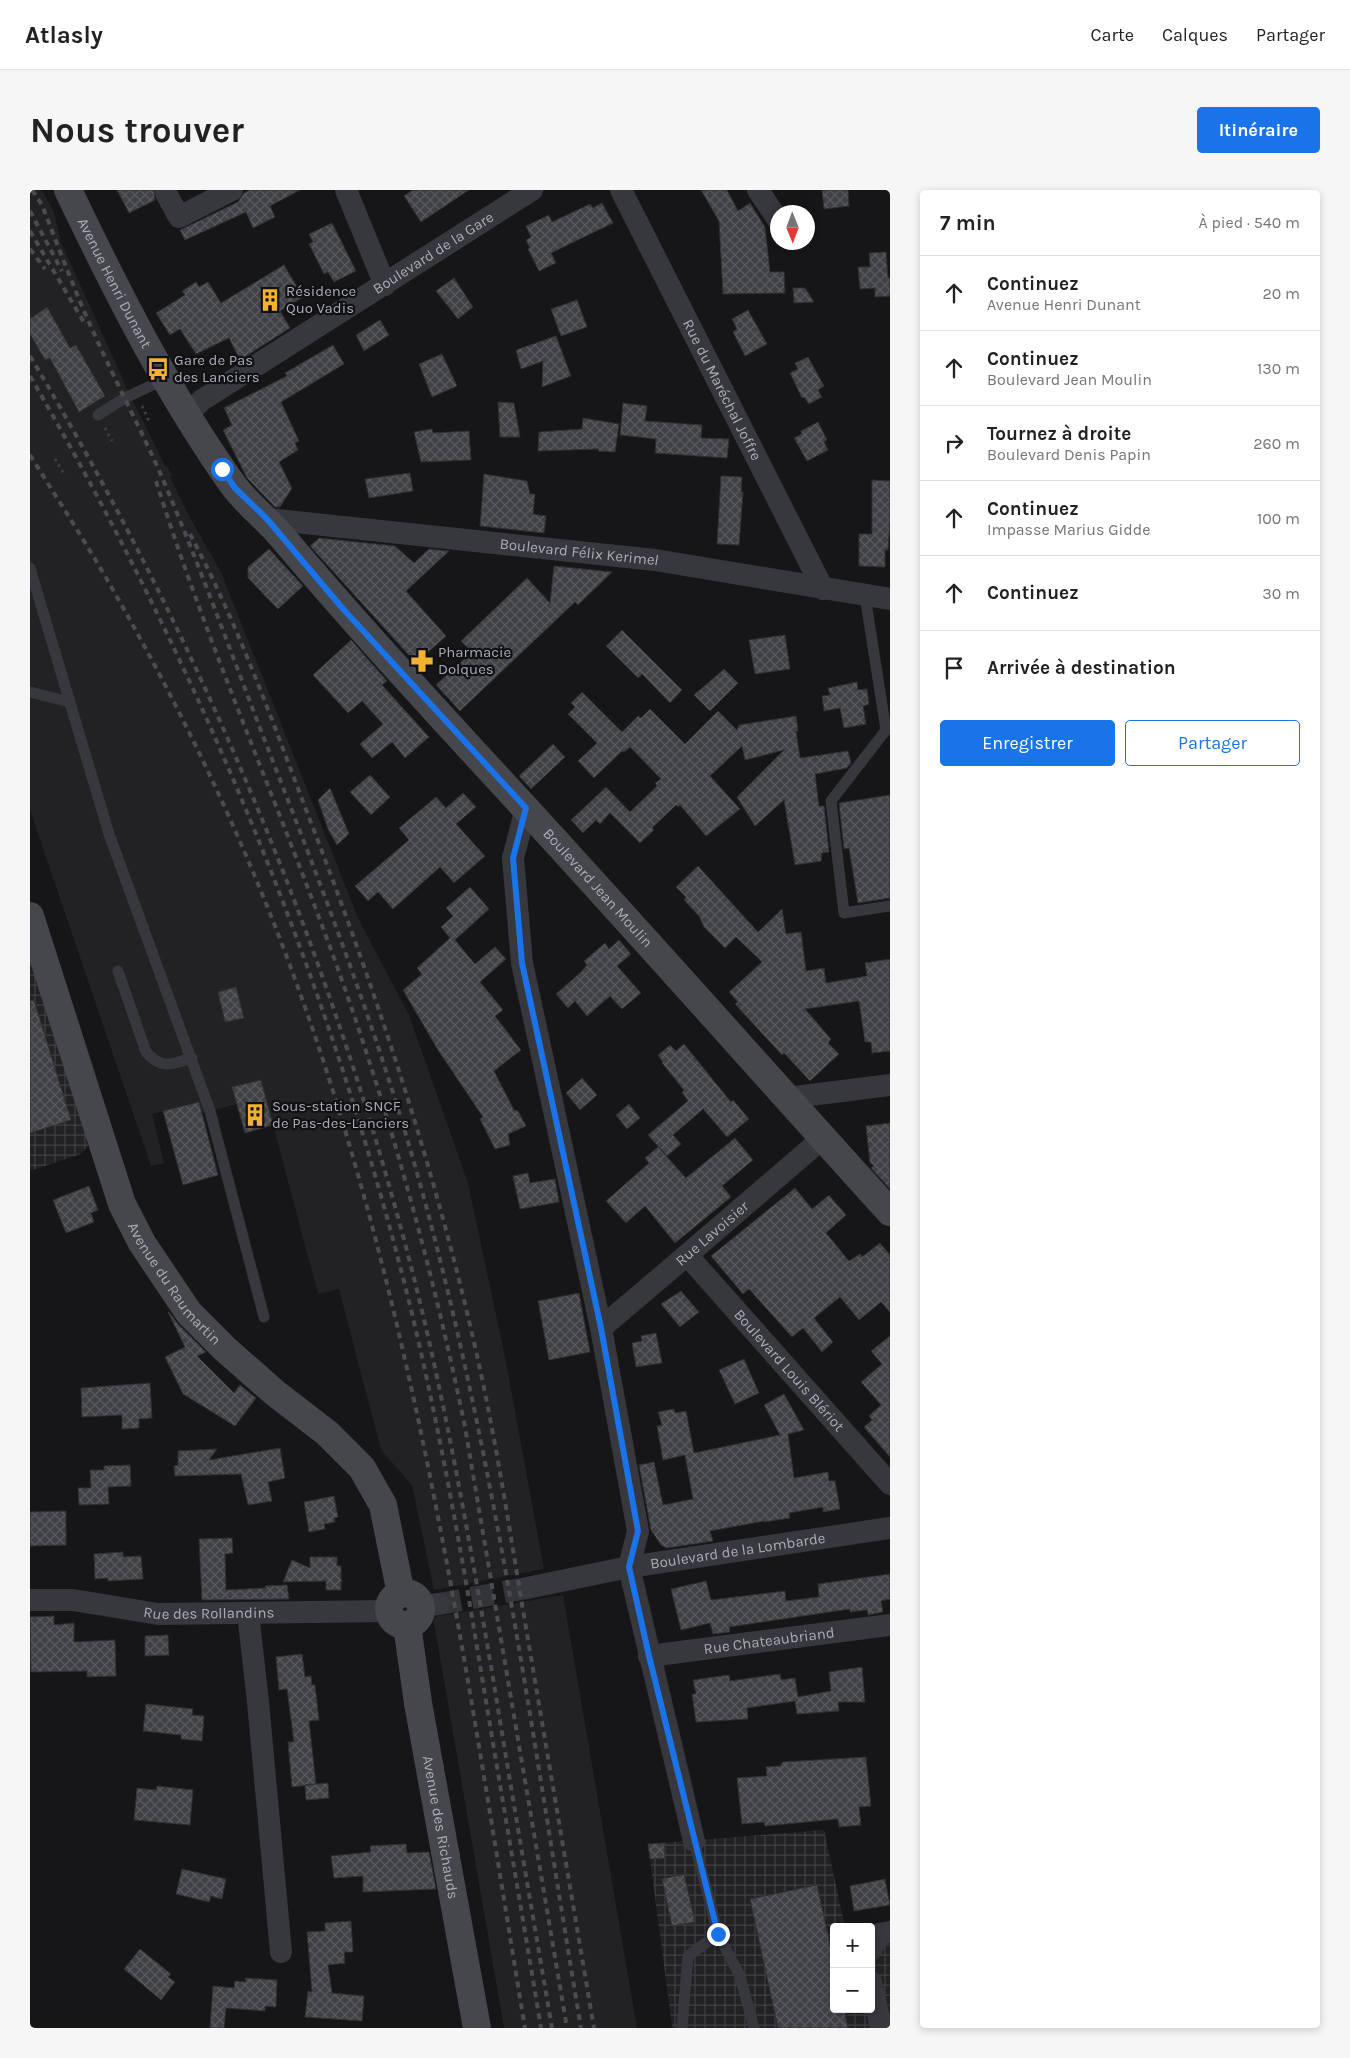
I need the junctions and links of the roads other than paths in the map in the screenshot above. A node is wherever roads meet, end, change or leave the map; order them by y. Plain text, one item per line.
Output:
1 (68, 190) edge
2 (232, 190) edge
3 (346, 190) edge
4 (532, 190) edge
5 (621, 190) edge
6 (758, 190) edge
7 (166, 193) dead end
8 (770, 208) edge
9 (385, 285) junction
10 (165, 380) junction
11 (186, 414) junction
12 (100, 419) road end
13 (267, 519) junction
14 (30, 568) edge
15 (823, 588) junction
16 (865, 596) junction
17 (890, 599) edge
18 (30, 692) edge
19 (70, 702) junction
20 (526, 808) junction
21 (890, 906) edge
22 (30, 916) edge
23 (118, 971) dead end
24 (192, 1058) junction
25 (890, 1085) edge
26 (787, 1098) junction
27 (822, 1138) junction
28 (890, 1212) edge
29 (688, 1255) junction
30 (264, 1317) dead end
31 (601, 1328) junction
32 (890, 1484) edge
33 (890, 1528) edge
34 (629, 1567) junction
35 (527, 1588) tunnel mouth
36 (30, 1600) edge
37 (411, 1608) junction
38 (248, 1613) junction
39 (890, 1625) edge
40 (649, 1656) junction
41 (694, 1841) joint
42 (890, 1932) edge
43 (718, 1934) junction
44 (875, 1942) edge
45 (281, 1952) dead end
46 (875, 2000) edge
47 (477, 2028) edge
48 (682, 2028) edge
49 (754, 2028) edge
50 (881, 2028) edge

1 - 10 street, Avenue Henri Dunant
2 - 7 street
3 - 9 street
4 - 9 street, Boulevard de la Gare
5 - 15 street, Rue du Maréchal Joffre
6 - 8 street
9 - 11 street, Boulevard de la Gare
10 - 11 street, Avenue Henri Dunant
10 - 12 lane
11 - 13 street, Avenue Henri Dunant
13 - 15 street, Boulevard Félix Kerimel
13 - 20 street, Boulevard Jean Moulin
14 - 19 lane
15 - 16 street, Boulevard Félix Kerimel
16 - 17 street, Boulevard Félix Kerimel
16 - 21 lane
18 - 19 lane
19 - 24 lane
20 - 26 street, Boulevard Jean Moulin
20 - 31 street
22 - 37 street, Avenue du Raumartin
23 - 24 lane
24 - 30 lane
25 - 26 street
26 - 27 street, Boulevard Jean Moulin
27 - 28 street, Boulevard Jean Moulin
27 - 29 street, Rue Lavoisier
29 - 31 street, Rue Lavoisier
29 - 32 street, Boulevard Louis Blériot
31 - 34 street
33 - 34 street, Boulevard de la Lombarde
34 - 35 street, Boulevard de la Lombarde
34 - 40 street
36 - 38 street, Rue des Rollandins
37 - 38 street, Rue des Rollandins
37 - 47 street, Avenue des Richauds
38 - 45 street
39 - 40 street, Rue Chateaubriand
40 - 41 street
41 - 43 lane
42 - 44 street
43 - 48 lane
43 - 49 lane
46 - 50 street

